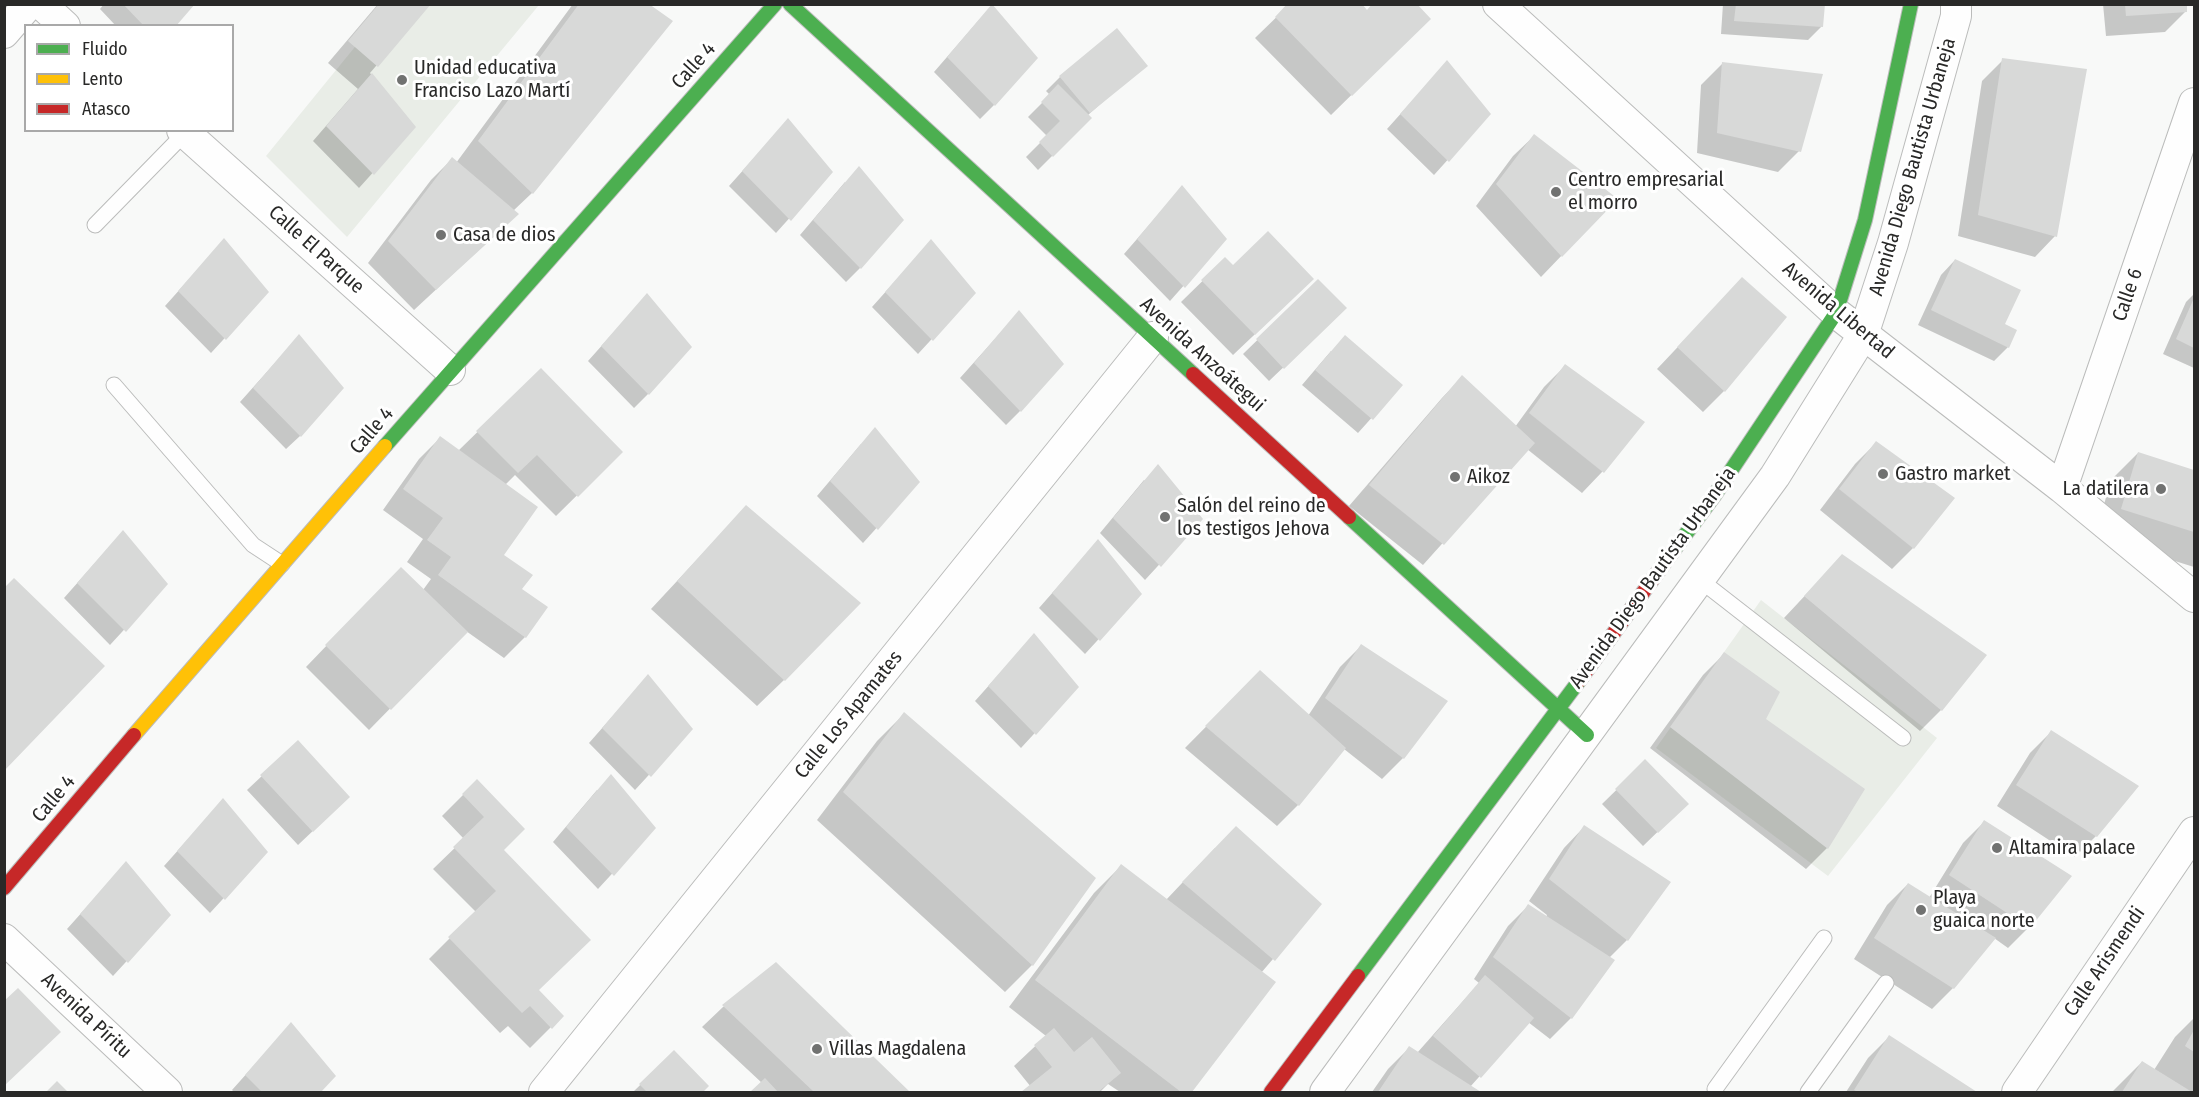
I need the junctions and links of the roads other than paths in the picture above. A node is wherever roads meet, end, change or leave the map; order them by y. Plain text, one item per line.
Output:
1 (29, 4) edge
2 (41, 4) edge
3 (775, 4) edge
4 (790, 4) edge
5 (1498, 4) edge
6 (1911, 4) edge
7 (1956, 4) edge
8 (63, 24) edge
9 (4, 33) edge
10 (2194, 103) edge
11 (184, 132) edge
12 (95, 225) dead end
13 (1836, 313) junction
14 (1863, 335) junction
15 (1153, 337) junction
16 (450, 370) junction
17 (114, 385) dead end
18 (2062, 488) junction
19 (282, 564) junction
20 (1700, 580) junction
21 (2194, 597) edge
22 (1558, 709) junction
23 (1587, 735) junction
24 (1903, 738) dead end
25 (2194, 832) edge
26 (4, 888) edge
27 (1824, 938) dead end
28 (4, 939) edge
29 (1886, 983) dead end
30 (1716, 1091) edge
31 (167, 1092) edge
32 (544, 1092) edge
33 (1270, 1092) edge
34 (1325, 1092) edge
35 (1808, 1092) edge
36 (2017, 1092) edge

1 - 9 street
2 - 8 street
3 - 16 street, Calle 4
4 - 15 street, Avenida Anzoátegui
5 - 13 street, Avenida Libertad
6 - 13 street, Avenida Diego Bautista Urbaneja
7 - 14 street, Avenida Diego Bautista Urbaneja
10 - 18 street, Calle 6
11 - 12 lane
11 - 16 street, Calle El Parque
13 - 14 street, Avenida Libertad
13 - 22 street, Avenida Diego Bautista Urbaneja
14 - 18 street, Avenida Libertad
14 - 20 street, Avenida Diego Bautista Urbaneja
15 - 22 street, Avenida Anzoátegui
15 - 32 street, Calle Los Apamates
16 - 19 street, Calle 4
17 - 19 lane
18 - 21 street, Avenida Libertad
19 - 26 street, Calle 4
20 - 23 street, Avenida Diego Bautista Urbaneja
20 - 24 lane
22 - 23 street, Avenida Anzoátegui
22 - 33 street, Avenida Diego Bautista Urbaneja
23 - 34 street, Avenida Diego Bautista Urbaneja
25 - 36 street, Calle Arismendi
27 - 30 lane
28 - 31 street, Avenida Píritu
29 - 35 lane

